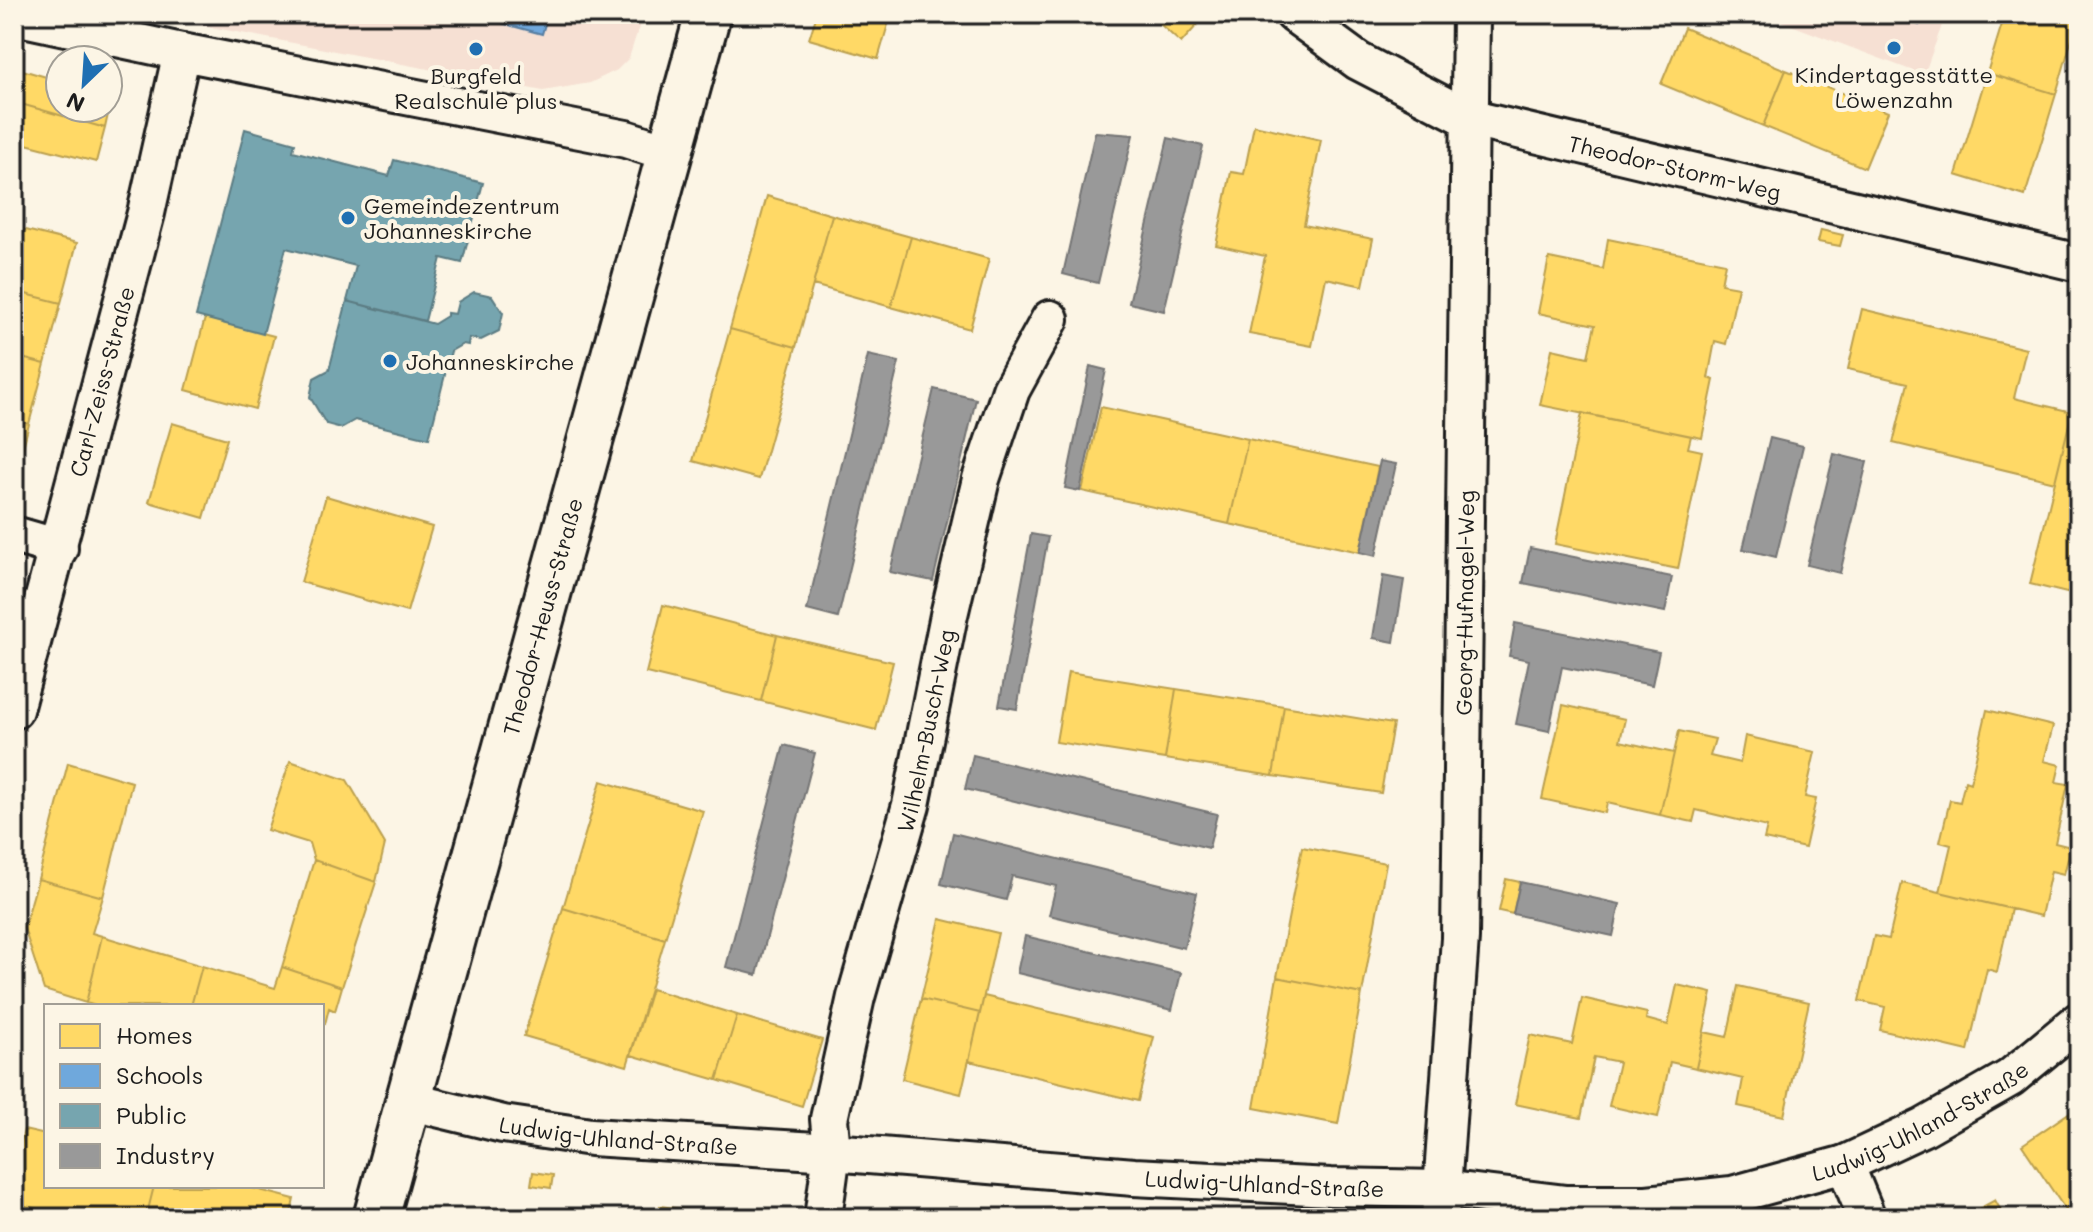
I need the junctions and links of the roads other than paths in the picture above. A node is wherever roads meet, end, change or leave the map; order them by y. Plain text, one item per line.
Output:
1 (708, 14) edge
2 (1294, 14) edge
3 (1471, 14) edge
4 (14, 16) edge
5 (182, 52) junction
6 (1468, 118) junction
7 (670, 153) junction
8 (2079, 263) edge
9 (1050, 319) dead end
10 (14, 535) edge
11 (59, 548) junction
12 (14, 710) edge
13 (2077, 1026) edge
14 (408, 1101) junction
15 (832, 1152) junction
16 (1845, 1164) junction
17 (1441, 1204) edge
18 (376, 1218) edge
19 (823, 1218) edge
20 (1867, 1218) edge

1 - 7 main road, Theodor-Heuss-Straße
2 - 6 street, Theodor-Storm-Weg
3 - 6 street, Georg-Hufnagel-Weg
4 - 5 street
5 - 7 street
5 - 11 street, Carl-Zeiss-Straße
6 - 8 street, Theodor-Storm-Weg
6 - 17 street, Georg-Hufnagel-Weg
7 - 14 main road, Theodor-Heuss-Straße
9 - 15 street, Wilhelm-Busch-Weg
10 - 11 street
11 - 12 street, Carl-Zeiss-Straße
13 - 16 street, Ludwig-Uhland-Straße
14 - 15 street, Ludwig-Uhland-Straße
14 - 18 main road, Theodor-Heuss-Straße
15 - 17 street, Ludwig-Uhland-Straße
15 - 19 street, Wilhelm-Busch-Weg
16 - 17 street, Ludwig-Uhland-Straße
16 - 20 street

